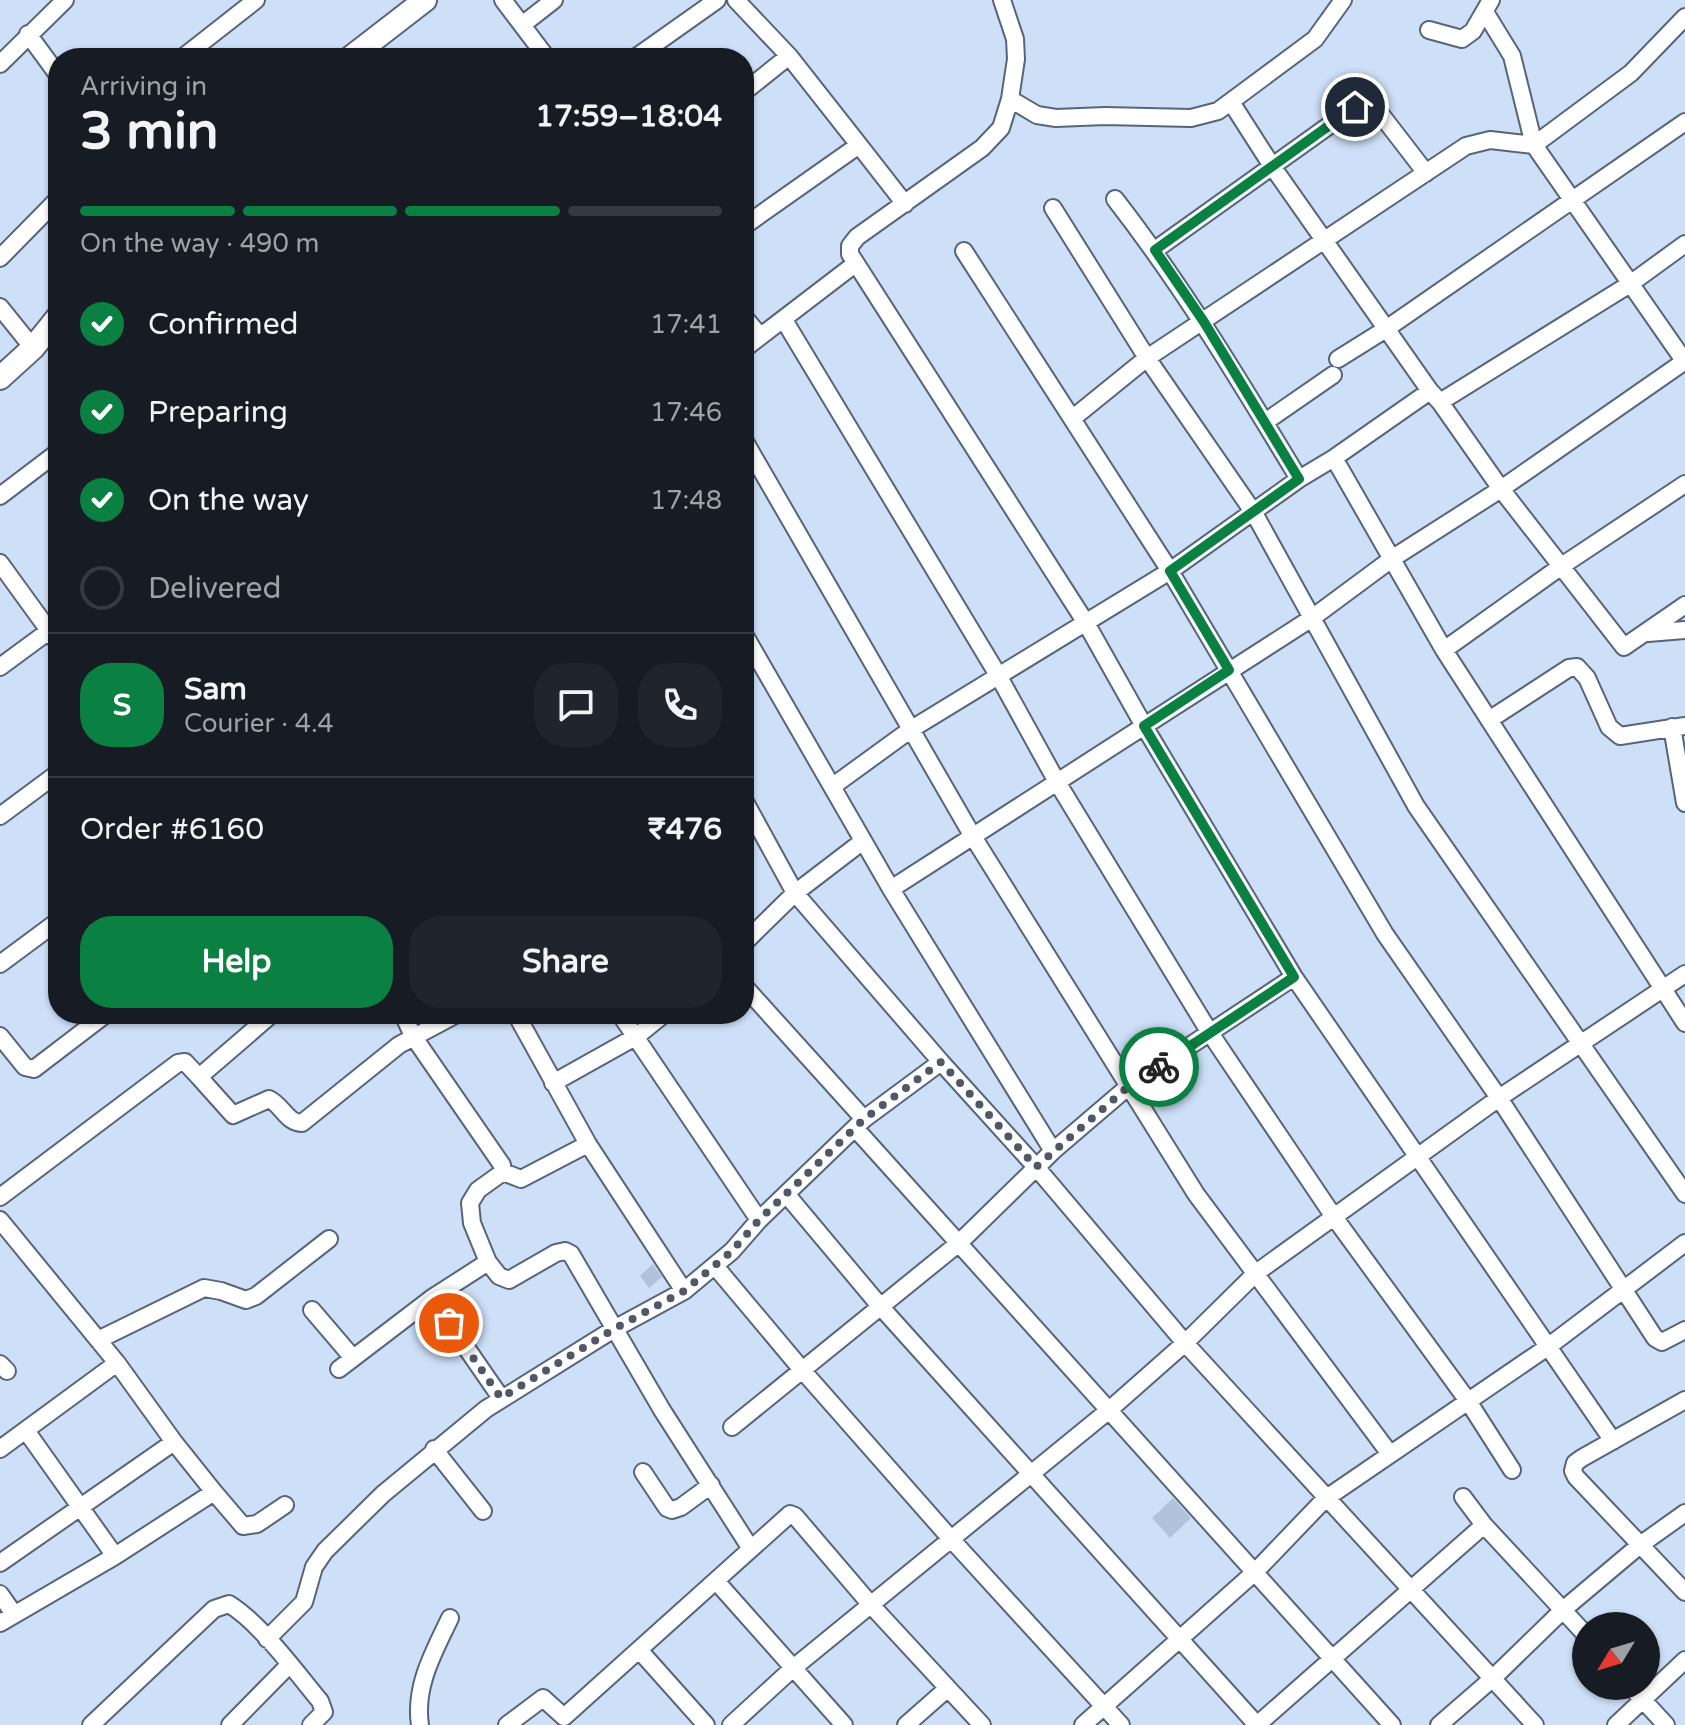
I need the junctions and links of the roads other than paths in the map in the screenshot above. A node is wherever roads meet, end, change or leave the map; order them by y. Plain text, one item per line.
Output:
1 (65, 0) edge
2 (256, 0) edge
3 (503, 0) edge
4 (554, 0) edge
5 (717, 0) edge
6 (736, 0) edge
7 (1002, 0) edge
8 (1343, 0) edge
9 (417, 2) edge
10 (1488, 6) edge
11 (1685, 17) edge
12 (522, 25) junction
13 (1429, 30) dead end
14 (28, 34) junction
15 (195, 48) edge
16 (362, 48) edge
17 (539, 48) edge
18 (649, 48) edge
19 (789, 56) junction
20 (48, 61) edge
21 (0, 64) edge
22 (754, 84) edge
23 (1010, 99) junction
24 (1231, 102) junction
25 (1685, 122) edge
26 (859, 145) junction
27 (1534, 145) junction
28 (1272, 166) junction
29 (1426, 173) junction
30 (1115, 199) dead end
31 (1573, 199) junction
32 (905, 204) junction
33 (1053, 208) dead end
34 (48, 209) edge
35 (754, 219) edge
36 (1325, 240) junction
37 (1685, 244) edge
38 (1155, 250) junction
39 (964, 251) dead end
40 (0, 258) edge
41 (855, 264) junction
42 (1630, 284) junction
43 (0, 307) edge
44 (784, 320) junction
45 (1204, 322) junction
46 (48, 329) edge
47 (754, 329) edge
48 (1386, 329) junction
49 (760, 336) junction
50 (754, 341) edge
51 (33, 348) junction
52 (1147, 358) junction
53 (1685, 362) edge
54 (0, 378) edge
55 (1435, 396) junction
56 (1073, 418) junction
57 (1265, 422) junction
58 (754, 457) edge
59 (1334, 458) junction
60 (48, 460) edge
61 (1299, 479) junction
62 (1685, 484) edge
63 (1501, 489) junction
64 (0, 496) edge
65 (1254, 513) junction
66 (1393, 558) junction
67 (0, 563) edge
68 (1563, 565) junction
69 (1170, 571) junction
70 (1685, 605) edge
71 (1312, 618) junction
72 (48, 623) edge
73 (1086, 623) junction
74 (1685, 630) edge
75 (1648, 633) junction
76 (48, 636) edge
77 (1444, 650) junction
78 (754, 651) edge
79 (0, 667) edge
80 (1229, 670) junction
81 (998, 675) junction
82 (1489, 720) junction
83 (1144, 726) junction
84 (1678, 726) edge
85 (910, 730) junction
86 (48, 780) edge
87 (1057, 782) junction
88 (833, 786) junction
89 (1685, 803) edge
90 (0, 816) edge
91 (754, 818) edge
92 (972, 835) junction
93 (863, 841) junction
94 (891, 889) junction
95 (795, 893) junction
96 (48, 928) edge
97 (754, 933) edge
98 (0, 964) edge
99 (1685, 974) edge
100 (1294, 977) junction
101 (1663, 988) junction
102 (754, 998) edge
103 (1685, 1023) edge
104 (93, 1024) edge
105 (260, 1024) edge
106 (408, 1024) edge
107 (437, 1024) edge
108 (521, 1024) edge
109 (628, 1024) edge
110 (652, 1024) edge
111 (1210, 1033) junction
112 (0, 1036) edge
113 (413, 1036) junction
114 (637, 1036) junction
115 (1579, 1042) junction
116 (941, 1062) junction
117 (199, 1077) junction
118 (553, 1083) junction
119 (1129, 1086) junction
120 (1499, 1098) junction
121 (860, 1123) junction
122 (588, 1144) junction
123 (1053, 1151) junction
124 (1417, 1156) junction
125 (1036, 1167) junction
126 (503, 1172) junction
127 (1685, 1194) edge
128 (787, 1195) junction
129 (0, 1197) edge
130 (1334, 1217) junction
131 (0, 1220) edge
132 (759, 1220) junction
133 (329, 1239) dead end
134 (959, 1243) junction
135 (1685, 1243) edge
136 (488, 1262) junction
137 (715, 1266) junction
138 (1256, 1273) junction
139 (1623, 1288) junction
140 (684, 1291) junction
141 (432, 1298) junction
142 (880, 1306) junction
143 (312, 1310) dead end
144 (614, 1329) junction
145 (1685, 1330) edge
146 (98, 1340) junction
147 (1185, 1343) junction
148 (1549, 1346) junction
149 (353, 1358) junction
150 (117, 1363) junction
151 (339, 1369) dead end
152 (803, 1371) junction
153 (501, 1398) junction
154 (1685, 1400) edge
155 (1468, 1401) junction
156 (1108, 1411) junction
157 (732, 1427) dead end
158 (27, 1432) junction
159 (1613, 1441) junction
160 (174, 1442) junction
161 (0, 1449) edge
162 (434, 1449) junction
163 (1390, 1454) junction
164 (1512, 1470) dead end
165 (643, 1472) dead end
166 (1032, 1476) junction
167 (711, 1485) junction
168 (214, 1492) junction
169 (1463, 1497) dead end
170 (1325, 1499) junction
171 (285, 1505) dead end
172 (83, 1507) junction
173 (483, 1511) dead end
174 (1685, 1513) edge
175 (1484, 1525) junction
176 (951, 1539) junction
177 (1640, 1545) junction
178 (751, 1549) junction
179 (115, 1556) junction
180 (0, 1563) edge
181 (1255, 1572) junction
182 (716, 1581) junction
183 (1409, 1589) junction
184 (1685, 1592) edge
185 (0, 1594) edge
186 (871, 1605) junction
187 (1564, 1609) junction
188 (450, 1618) dead end
189 (1572, 1618) edge
190 (7, 1619) edge
191 (267, 1639) junction
192 (1180, 1640) junction
193 (640, 1651) junction
194 (1332, 1659) junction
195 (1685, 1660) edge
196 (289, 1665) junction
197 (792, 1669) junction
198 (1492, 1679) junction
199 (1660, 1684) edge
200 (948, 1688) junction
201 (1643, 1700) joint
202 (1104, 1706) junction
203 (568, 1721) edge
204 (91, 1725) edge
205 (230, 1725) edge
206 (311, 1725) edge
207 (420, 1725) edge
208 (507, 1725) edge
209 (706, 1725) edge
210 (731, 1725) edge
211 (844, 1725) edge
212 (906, 1725) edge
213 (982, 1725) edge
214 (1083, 1725) edge
215 (1121, 1725) edge
216 (1257, 1725) edge
217 (1392, 1725) edge
218 (1439, 1725) edge
219 (1535, 1725) edge
220 (1616, 1725) edge
221 (1666, 1725) edge

1 - 14 street
2 - 15 street
3 - 12 street
4 - 12 street
5 - 18 street
6 - 19 street
7 - 23 street
8 - 24 street
9 - 16 main road
10 - 13 street
10 - 27 street
11 - 27 street
12 - 17 street
14 - 20 street
14 - 21 street
19 - 22 street
19 - 26 street
23 - 24 street
23 - 32 street
24 - 28 street
25 - 31 street
26 - 32 street
26 - 35 street
27 - 29 street
27 - 31 street
28 - 29 street
28 - 36 street
28 - 38 street
29 - 36 street
30 - 38 street
31 - 42 street
31 - 48 street
32 - 41 street
33 - 52 street
34 - 40 street
36 - 45 street
36 - 48 street
37 - 42 street
38 - 45 street
39 - 56 street
41 - 44 street
41 - 73 street
42 - 53 street
42 - 55 street
43 - 51 street
44 - 49 street
44 - 81 street
45 - 52 street
45 - 57 street
46 - 51 main road
47 - 49 street
48 - 55 street
48 - 57 street
49 - 50 street
51 - 54 main road
52 - 56 street
52 - 65 street
53 - 63 street
55 - 59 street
55 - 63 street
56 - 69 street
57 - 61 street
58 - 85 street
59 - 61 street
59 - 66 street
60 - 64 street
61 - 65 street
62 - 68 street
63 - 66 street
63 - 68 street
65 - 69 street
65 - 71 street
66 - 71 street
66 - 77 street
67 - 72 street
68 - 75 street
68 - 77 street
69 - 73 street
69 - 80 street
70 - 75 street
71 - 80 street
71 - 115 street
73 - 81 street
73 - 83 street
74 - 75 street
76 - 79 street
77 - 82 street
78 - 88 street
80 - 83 street
80 - 120 street
81 - 85 street
81 - 87 street
82 - 84 street
82 - 101 street
83 - 87 street
83 - 100 street
84 - 89 street
85 - 88 street
85 - 92 street
86 - 90 street
87 - 92 street
87 - 111 street
88 - 93 street
91 - 95 street
92 - 94 street
92 - 119 street
93 - 94 street
93 - 95 street
94 - 123 street
95 - 97 street
95 - 116 street
96 - 98 street
99 - 101 street
100 - 111 street
100 - 124 street
101 - 103 street
101 - 115 street
102 - 121 street
104 - 112 street
105 - 117 street
106 - 113 street
107 - 113 street
108 - 118 street
109 - 114 street
110 - 114 street
111 - 119 street
111 - 130 street
113 - 117 street
113 - 126 street
114 - 118 street
114 - 132 street
115 - 120 street
115 - 127 street
116 - 121 street
116 - 125 street
117 - 129 street
118 - 122 street
119 - 123 street
119 - 138 street
120 - 124 street
120 - 139 street
121 - 128 street
121 - 134 street
122 - 126 street
122 - 140 street
123 - 125 street
124 - 130 street
124 - 148 street
125 - 134 street
125 - 147 street
126 - 136 street
128 - 132 street
128 - 142 street
130 - 138 street
130 - 155 street
131 - 146 street
132 - 137 street
133 - 146 street
134 - 142 street
134 - 156 street
135 - 139 street
136 - 141 street
136 - 144 street
137 - 140 street
137 - 152 street
138 - 147 street
138 - 163 street
139 - 145 street
139 - 148 street
140 - 144 street
141 - 149 street
141 - 153 street
142 - 152 street
142 - 166 street
143 - 149 street
144 - 153 street
144 - 167 street
146 - 150 street
147 - 156 street
147 - 170 street
148 - 155 street
148 - 159 street
149 - 151 street
150 - 158 street
150 - 160 street
152 - 157 street
152 - 176 street
153 - 162 street
154 - 159 street
155 - 163 street
155 - 164 street
156 - 166 street
156 - 181 street
158 - 161 street
158 - 172 street
159 - 177 street
160 - 168 street
160 - 172 street
162 - 173 street
162 - 191 street
163 - 170 street
165 - 167 street
166 - 176 street
166 - 192 street
167 - 178 street
168 - 171 street
168 - 179 street
169 - 175 street
170 - 181 street
170 - 183 street
172 - 179 street
172 - 180 street
174 - 177 street
175 - 183 street
175 - 187 street
176 - 186 street
176 - 202 street
177 - 184 street
177 - 187 street
178 - 182 street
178 - 186 street
179 - 190 street
181 - 192 street
181 - 194 street
182 - 193 street
182 - 197 street
183 - 194 street
183 - 198 street
185 - 190 street
186 - 197 street
186 - 200 street
187 - 189 street
187 - 198 street
188 - 207 street
191 - 196 street
191 - 204 street
192 - 202 street
192 - 216 street
193 - 203 street
193 - 209 street
194 - 216 street
194 - 217 street
195 - 199 street
196 - 205 street
196 - 206 street
197 - 210 street
197 - 211 street
198 - 218 street
198 - 219 street
200 - 212 street
200 - 213 street
201 - 220 street
201 - 221 street
202 - 214 street
202 - 215 street
203 - 208 street

